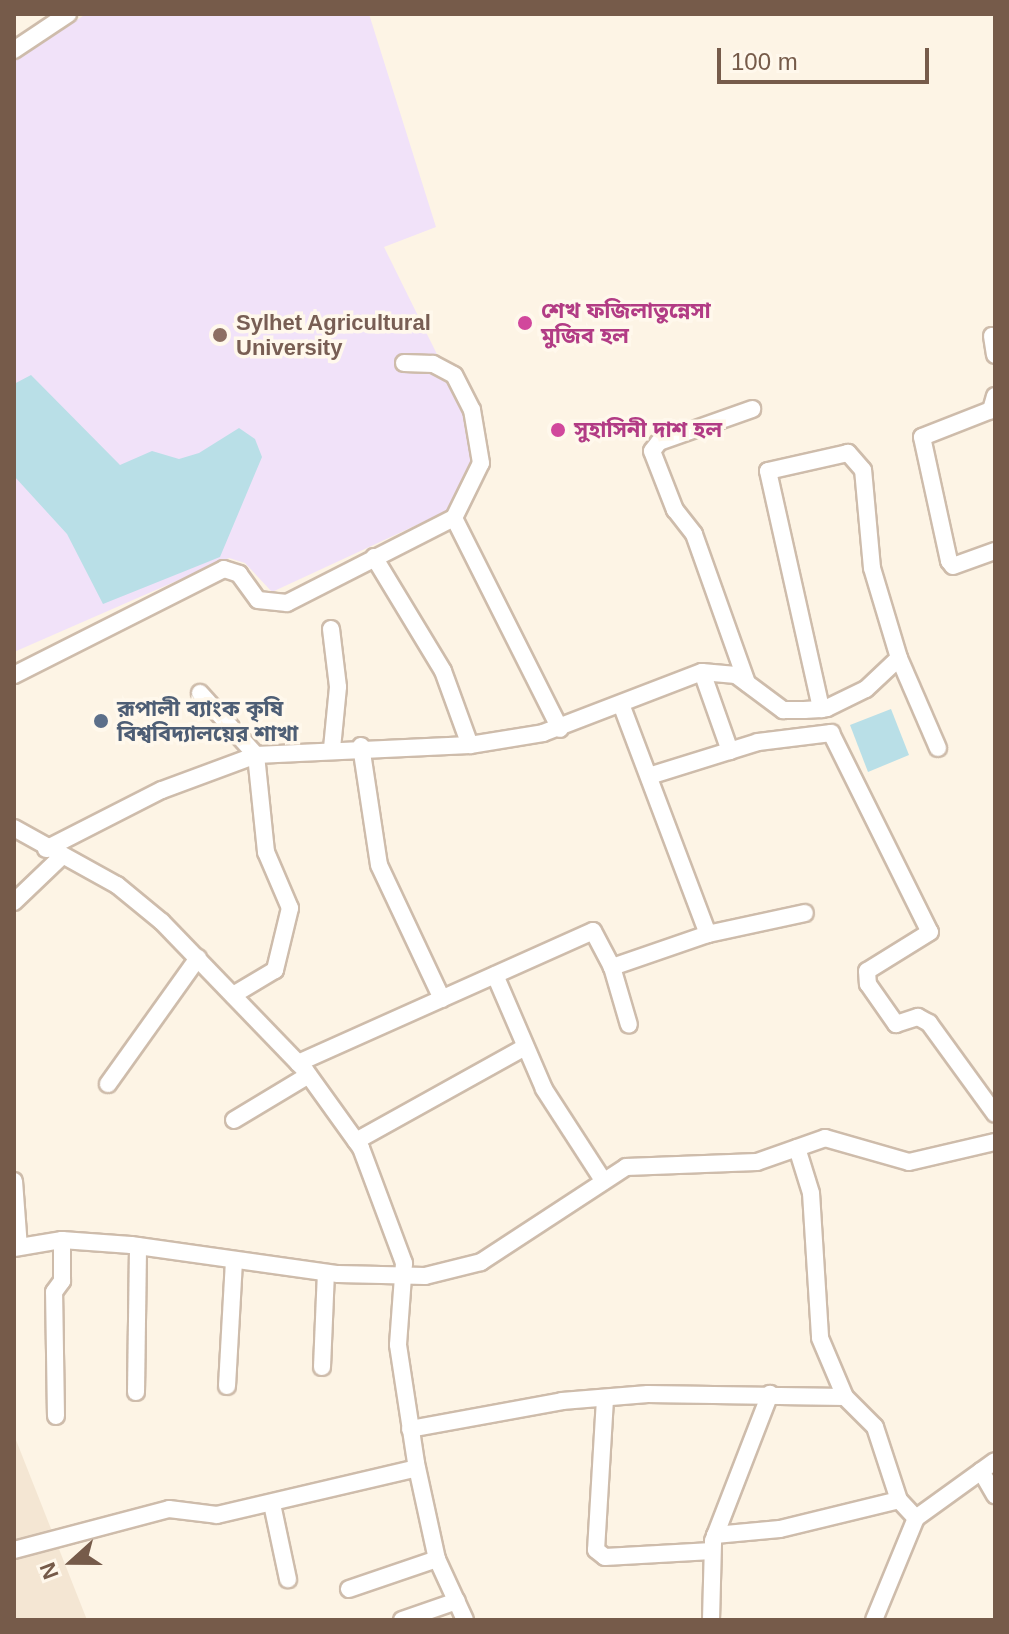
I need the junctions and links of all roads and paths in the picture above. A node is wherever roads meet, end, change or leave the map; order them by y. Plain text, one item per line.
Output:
1 (68, 14) edge
2 (14, 50) edge
3 (992, 336) dead end
4 (995, 355) edge
5 (404, 363) dead end
6 (995, 396) edge
7 (752, 409) dead end
8 (454, 518) junction
9 (995, 551) edge
10 (374, 557) junction
11 (331, 629) dead end
12 (899, 658) junction
13 (702, 672) junction
14 (14, 675) edge
15 (747, 684) junction
16 (200, 693) dead end
17 (621, 704) junction
18 (821, 709) junction
19 (560, 729) junction
20 (470, 745) junction
21 (361, 746) junction
22 (332, 748) junction
23 (938, 748) dead end
24 (730, 751) junction
25 (256, 755) junction
26 (649, 776) junction
27 (14, 828) edge
28 (53, 853) junction
29 (14, 902) edge
30 (805, 913) dead end
31 (708, 934) junction
32 (198, 958) junction
33 (612, 967) junction
34 (495, 975) junction
35 (233, 995) junction
36 (442, 999) junction
37 (629, 1025) dead end
38 (525, 1047) junction
39 (303, 1069) junction
40 (108, 1084) dead end
41 (995, 1114) edge
42 (234, 1120) dead end
43 (356, 1141) junction
44 (995, 1142) edge
45 (797, 1148) junction
46 (601, 1177) junction
47 (14, 1181) edge
48 (62, 1240) junction
49 (138, 1246) junction
50 (16, 1248) edge
51 (234, 1261) junction
52 (326, 1273) junction
53 (403, 1278) junction
54 (322, 1367) dead end
55 (227, 1386) dead end
56 (136, 1392) dead end
57 (770, 1394) junction
58 (845, 1397) junction
59 (605, 1399) junction
60 (56, 1416) dead end
61 (410, 1429) junction
62 (988, 1466) edge
63 (417, 1468) junction
64 (995, 1495) edge
65 (899, 1500) junction
66 (272, 1504) junction
67 (916, 1518) junction
68 (713, 1543) junction
69 (14, 1550) edge
70 (437, 1559) junction
71 (288, 1579) dead end
72 (349, 1589) dead end
73 (457, 1601) junction
74 (402, 1620) edge
75 (465, 1620) edge
76 (711, 1620) edge
77 (874, 1620) edge

1 - 2 street
3 - 4 street
5 - 8 street
6 - 9 street
7 - 15 street
8 - 10 street
8 - 19 street
10 - 14 street
10 - 20 street
11 - 22 street
12 - 18 street
12 - 18 street
12 - 23 street
13 - 15 street
13 - 17 street
13 - 24 street
15 - 18 street
16 - 25 street
17 - 19 street
17 - 26 street
19 - 20 street
20 - 21 street
21 - 22 street
21 - 36 street
22 - 25 street
24 - 26 street
24 - 41 street
25 - 28 street
25 - 35 street
26 - 31 street
27 - 28 street
28 - 29 street
28 - 32 street
30 - 31 street
31 - 33 street
32 - 35 street
32 - 40 street
33 - 34 street
33 - 37 street
34 - 36 street
34 - 38 street
35 - 39 street
36 - 39 street
38 - 43 street
38 - 46 street
39 - 42 street
39 - 43 street
43 - 53 street
44 - 45 street
45 - 46 street
45 - 58 street
46 - 53 street
47 - 50 street
48 - 49 street
48 - 50 street
48 - 60 street
49 - 51 street
49 - 56 street
51 - 52 street
51 - 55 street
52 - 53 street
52 - 54 street
53 - 61 street
57 - 58 street
57 - 59 street
57 - 68 street
58 - 65 street
59 - 61 street
59 - 68 street
61 - 63 street
62 - 64 street
62 - 67 street
63 - 66 street
63 - 70 street
65 - 67 street
65 - 68 street
66 - 69 street
66 - 71 street
67 - 77 street
68 - 76 street
70 - 72 street
70 - 73 street
73 - 74 street
73 - 75 street

